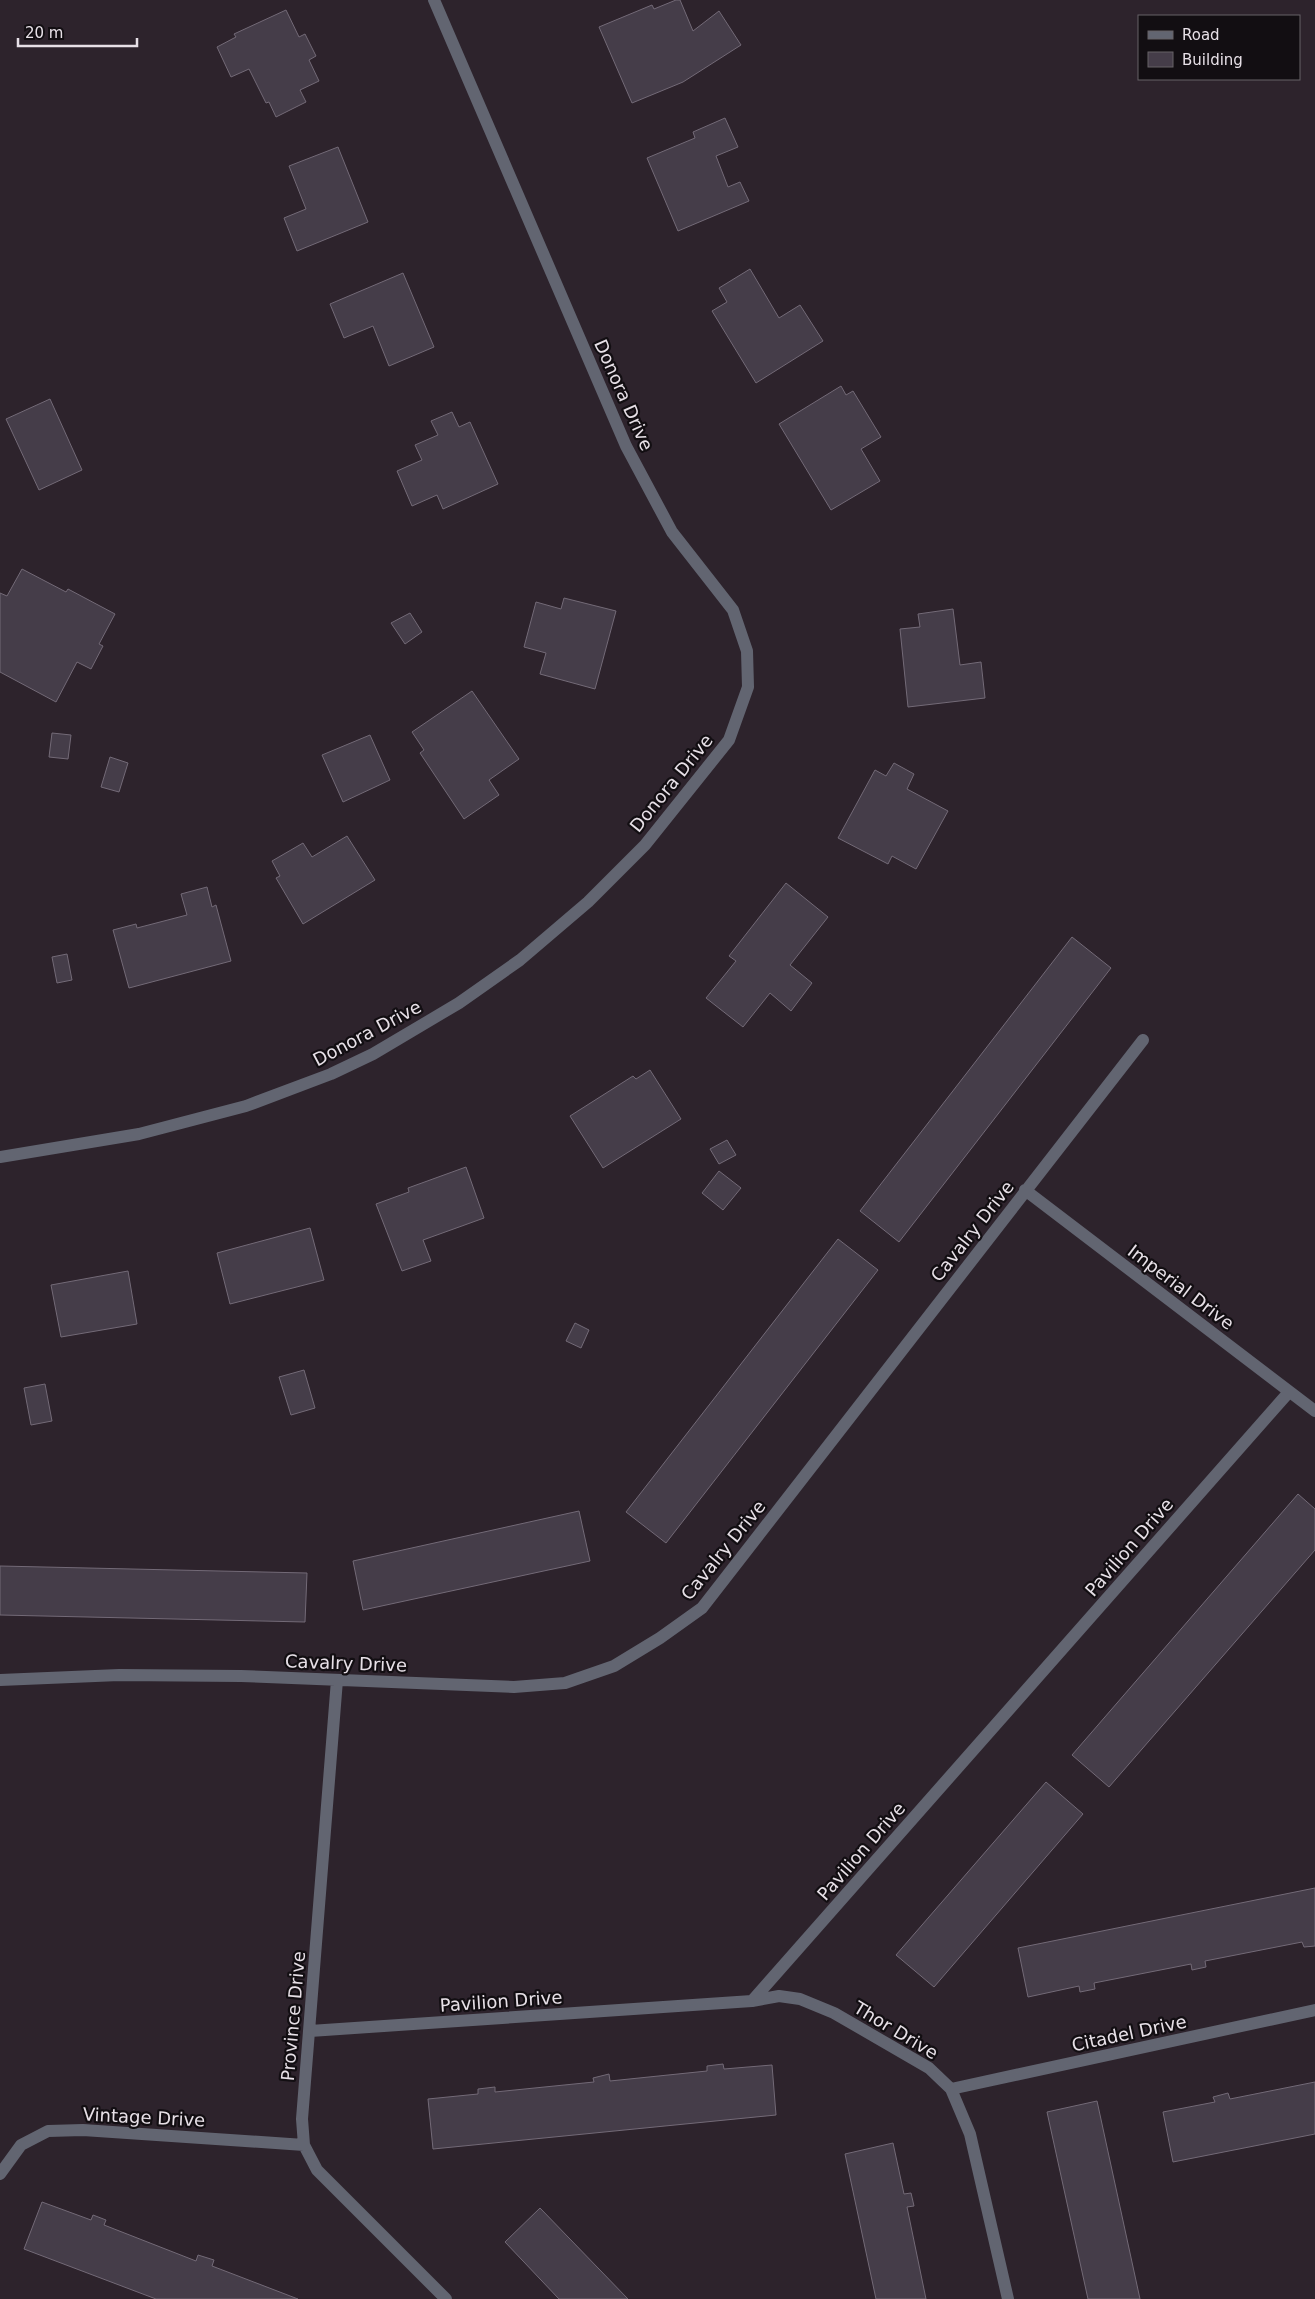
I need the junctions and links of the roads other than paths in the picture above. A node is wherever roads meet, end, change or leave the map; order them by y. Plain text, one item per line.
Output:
1 (434, 0) edge
2 (1143, 1040) dead end
3 (0, 1157) edge
4 (1026, 1190) junction
5 (1289, 1392) junction
6 (1315, 1411) edge
7 (0, 1680) edge
8 (337, 1680) junction
9 (752, 2001) junction
10 (1315, 2010) edge
11 (310, 2031) junction
12 (951, 2089) junction
13 (304, 2145) junction
14 (0, 2174) edge
15 (446, 2299) edge
16 (1008, 2299) edge

1 - 3 street, Donora Drive
2 - 4 street, Cavalry Drive
4 - 5 street, Imperial Drive
4 - 8 street, Cavalry Drive
5 - 6 street, Imperial Drive
5 - 9 street, Pavilion Drive
7 - 8 street, Cavalry Drive
8 - 11 street, Province Drive
9 - 11 street, Pavilion Drive
9 - 12 street, Thor Drive
10 - 12 street, Citadel Drive
11 - 13 street, Province Drive
12 - 16 street, Thor Drive
13 - 14 street, Vintage Drive
13 - 15 street, Province Drive

